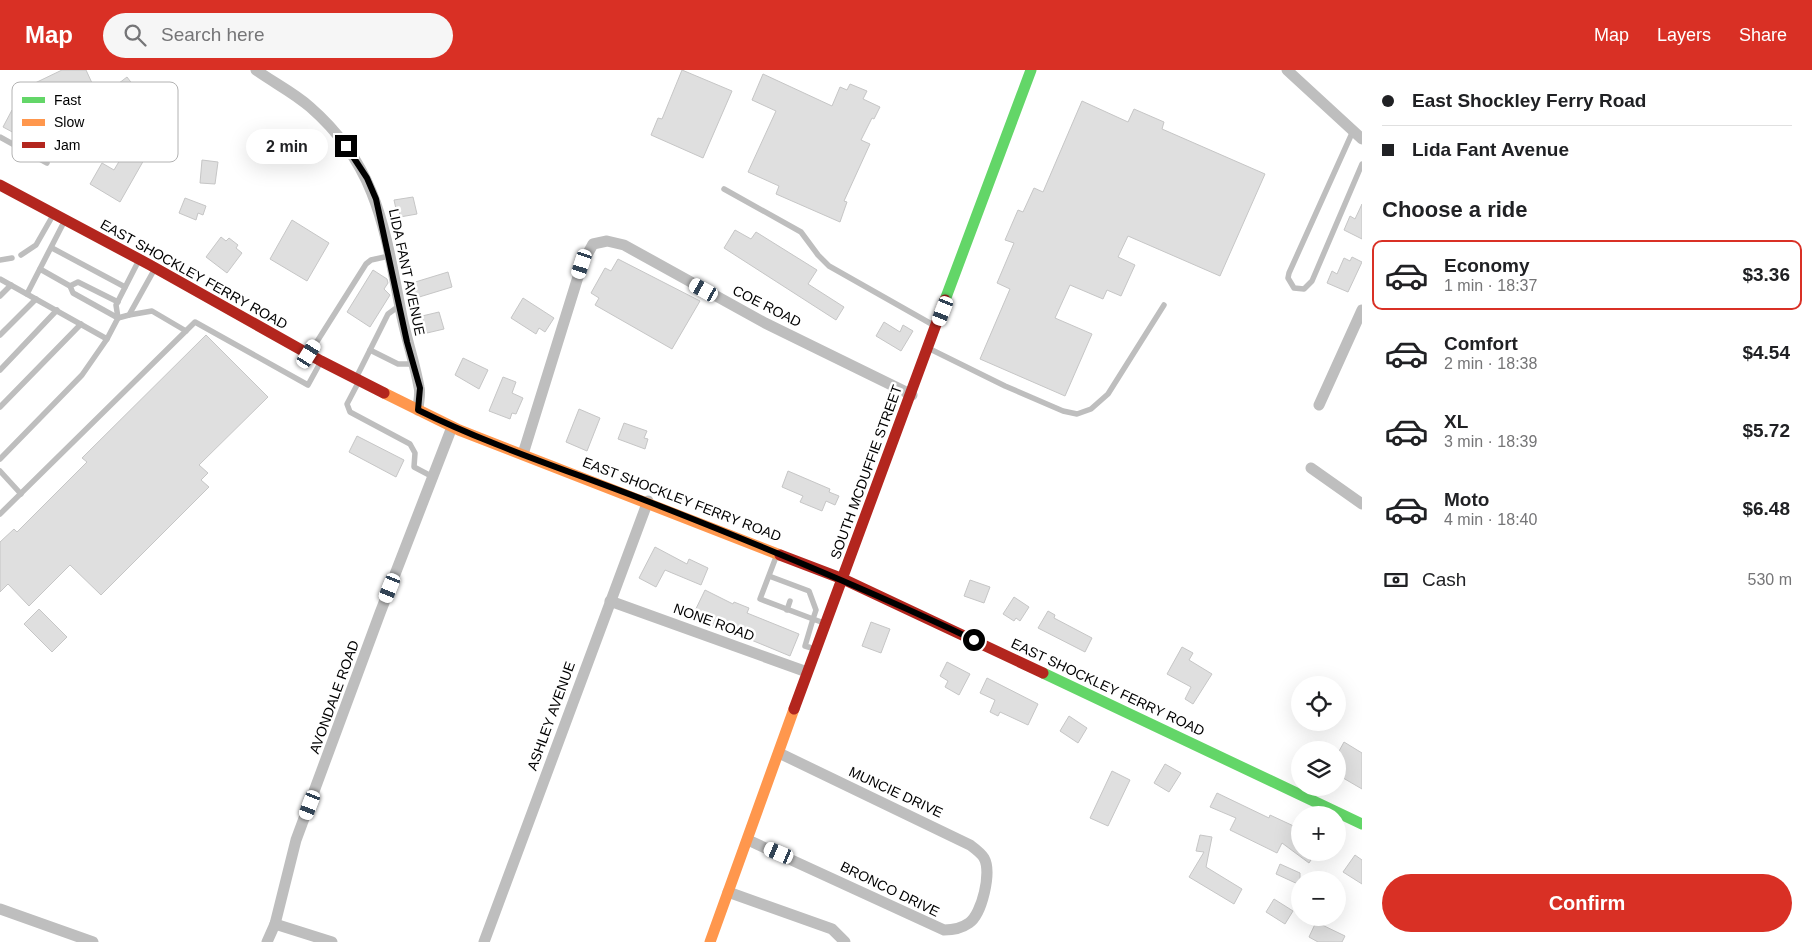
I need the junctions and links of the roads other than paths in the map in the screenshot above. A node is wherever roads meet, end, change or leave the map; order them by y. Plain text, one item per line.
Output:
1 (256, 70) edge
2 (1031, 70) edge
3 (1288, 70) edge
4 (1353, 131) junction
5 (0, 137) edge
6 (1362, 139) edge
7 (12, 144) edge
8 (1362, 164) edge
9 (0, 185) edge
10 (724, 189) dead end
11 (54, 213) junction
12 (65, 220) junction
13 (52, 248) junction
14 (21, 255) dead end
15 (389, 256) junction
16 (12, 258) dead end
17 (0, 260) edge
18 (140, 260) junction
19 (155, 268) junction
20 (40, 269) junction
21 (0, 278) edge
22 (11, 285) junction
23 (70, 286) junction
24 (125, 287) junction
25 (27, 294) junction
26 (0, 296) edge
27 (36, 299) junction
28 (118, 302) junction
29 (1164, 305) dead end
30 (400, 306) junction
31 (57, 310) junction
32 (1362, 310) edge
33 (130, 315) junction
34 (118, 318) junction
35 (81, 324) junction
36 (937, 327) junction
37 (186, 331) junction
38 (0, 335) edge
39 (107, 339) junction
40 (928, 348) junction
41 (370, 350) junction
42 (309, 354) junction
43 (321, 361) junction
44 (412, 364) junction
45 (0, 370) edge
46 (358, 379) junction
47 (912, 395) junction
48 (1319, 405) dead end
49 (0, 407) edge
50 (418, 410) junction
51 (452, 427) junction
52 (523, 454) junction
53 (0, 459) edge
54 (1311, 468) dead end
55 (0, 471) edge
56 (433, 477) junction
57 (21, 494) junction
58 (648, 501) junction
59 (1362, 504) edge
60 (0, 514) edge
61 (778, 553) junction
62 (769, 576) junction
63 (842, 579) junction
64 (610, 600) junction
65 (790, 602) dead end
66 (787, 610) junction
67 (813, 619) junction
68 (826, 623) junction
69 (816, 649) junction
70 (807, 672) junction
71 (779, 752) junction
72 (1362, 824) edge
73 (748, 840) junction
74 (987, 871) joint
75 (728, 892) junction
76 (0, 909) edge
77 (275, 924) junction
78 (93, 942) edge
79 (267, 942) edge
80 (332, 942) edge
81 (484, 942) edge
82 (710, 942) edge
83 (845, 942) edge

1 - 15 street, LIDA FANT AVENUE
2 - 36 main road, SOUTH MCDUFFIE STREET
3 - 4 street
4 - 6 street
4 - 8 lane
5 - 7 lane
9 - 11 main road, EAST SHOCKLEY FERRY ROAD
10 - 36 lane
11 - 12 main road, EAST SHOCKLEY FERRY ROAD
11 - 14 lane
12 - 13 lane
12 - 18 main road, EAST SHOCKLEY FERRY ROAD
13 - 20 lane
13 - 24 lane
15 - 30 street, LIDA FANT AVENUE
15 - 42 lane
16 - 17 lane
18 - 19 main road, EAST SHOCKLEY FERRY ROAD
18 - 24 lane
19 - 33 lane
19 - 42 main road, EAST SHOCKLEY FERRY ROAD
20 - 23 lane
20 - 25 lane
21 - 22 lane
22 - 25 lane
22 - 26 lane
23 - 28 lane
23 - 34 lane
24 - 28 lane
25 - 27 lane
27 - 31 lane
27 - 38 lane
28 - 34 lane
29 - 40 lane
30 - 41 lane
30 - 44 street, LIDA FANT AVENUE
31 - 35 lane
31 - 45 lane
32 - 48 street
33 - 34 lane
33 - 37 lane
34 - 39 lane
35 - 39 lane
35 - 49 lane
36 - 40 main road, SOUTH MCDUFFIE STREET
37 - 43 lane
37 - 57 lane
39 - 53 lane
40 - 47 main road, SOUTH MCDUFFIE STREET
41 - 44 lane
41 - 46 lane
42 - 43 main road, EAST SHOCKLEY FERRY ROAD
43 - 46 main road, EAST SHOCKLEY FERRY ROAD
44 - 50 street, LIDA FANT AVENUE
46 - 50 main road, EAST SHOCKLEY FERRY ROAD
46 - 56 lane
47 - 52 street, COE ROAD
47 - 63 main road, SOUTH MCDUFFIE STREET
50 - 51 main road, EAST SHOCKLEY FERRY ROAD
51 - 52 main road, EAST SHOCKLEY FERRY ROAD
51 - 56 street, AVONDALE ROAD
52 - 58 main road, EAST SHOCKLEY FERRY ROAD
54 - 59 street
55 - 57 lane
56 - 77 street, AVONDALE ROAD
57 - 60 lane
58 - 61 main road, EAST SHOCKLEY FERRY ROAD
58 - 64 street, ASHLEY AVENUE
61 - 62 lane
61 - 63 main road, EAST SHOCKLEY FERRY ROAD
62 - 66 lane
62 - 67 lane
63 - 68 main road, SOUTH MCDUFFIE STREET
63 - 72 main road, EAST SHOCKLEY FERRY ROAD
64 - 70 street, NONE ROAD
64 - 81 street, ASHLEY AVENUE
65 - 66 lane
66 - 67 lane
67 - 68 lane
67 - 69 lane
68 - 69 main road, SOUTH MCDUFFIE STREET
69 - 70 main road, SOUTH MCDUFFIE STREET
70 - 71 main road, SOUTH MCDUFFIE STREET
71 - 73 main road, SOUTH MCDUFFIE STREET
71 - 74 street, MUNCIE DRIVE
73 - 74 street, BRONCO DRIVE
73 - 75 main road, SOUTH MCDUFFIE STREET
75 - 82 main road, SOUTH MCDUFFIE STREET
75 - 83 street
76 - 78 street
77 - 79 street, AVONDALE ROAD
77 - 80 street

